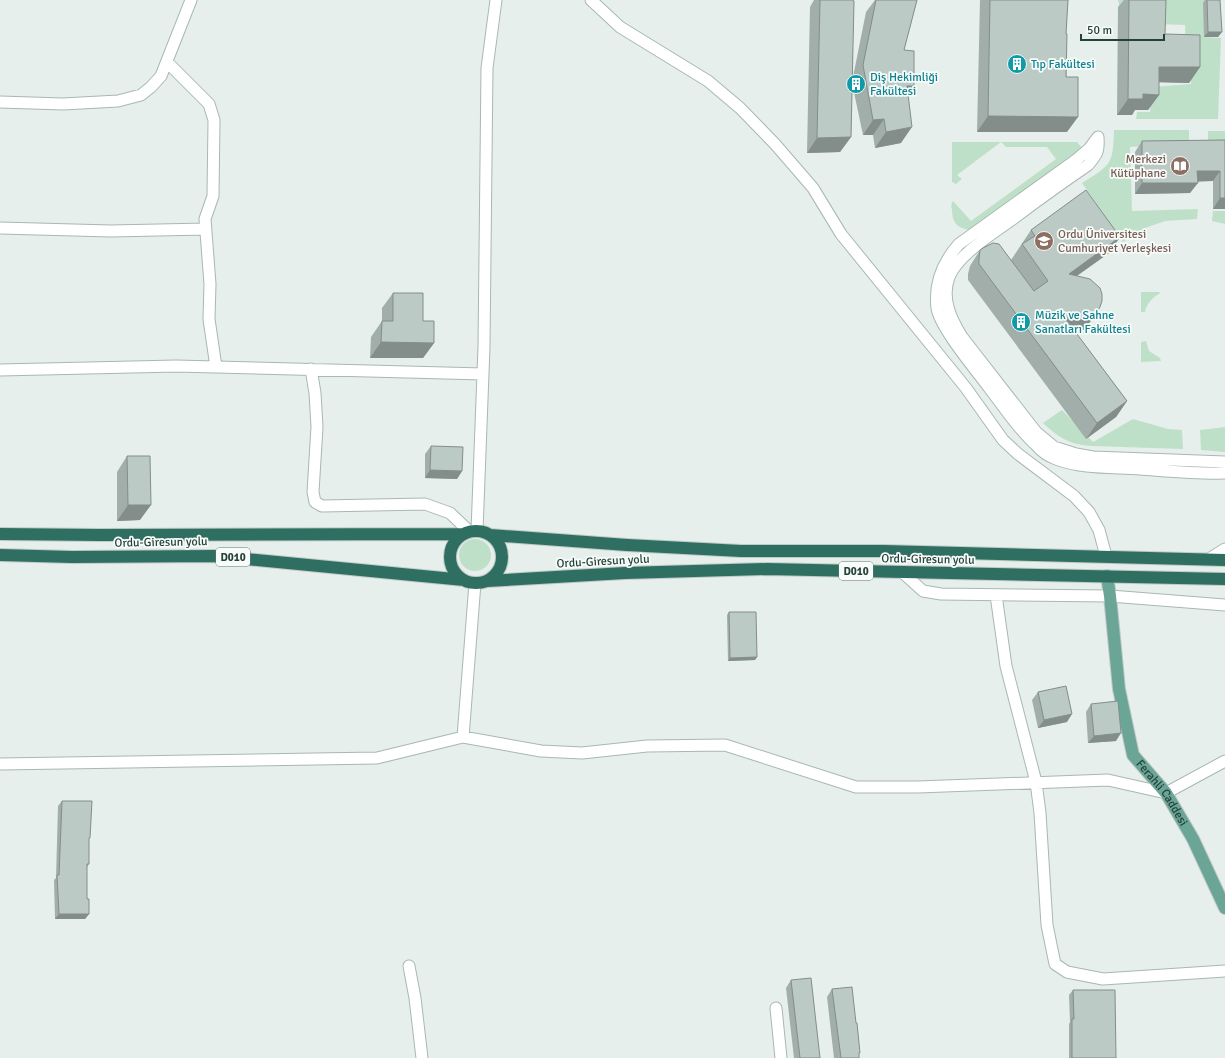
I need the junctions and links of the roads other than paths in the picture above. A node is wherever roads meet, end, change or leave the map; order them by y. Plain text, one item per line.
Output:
1 (191, 0) edge
2 (496, 0) edge
3 (591, 0) edge
4 (167, 62) junction
5 (0, 102) edge
6 (0, 228) edge
7 (206, 229) junction
8 (216, 367) junction
9 (311, 369) junction
10 (0, 370) edge
11 (483, 374) junction
12 (1225, 462) edge
13 (1225, 473) edge
14 (470, 532) junction
15 (0, 534) edge
16 (490, 535) junction
17 (1225, 548) edge
18 (0, 555) edge
19 (1106, 556) junction
20 (1209, 559) junction
21 (1225, 560) edge
22 (902, 572) junction
23 (1107, 576) junction
24 (1225, 579) edge
25 (476, 582) junction
26 (996, 595) junction
27 (1110, 596) junction
28 (1225, 605) edge
29 (463, 737) junction
30 (1225, 761) edge
31 (0, 764) edge
32 (1036, 782) junction
33 (1166, 793) junction
34 (1225, 908) edge
35 (409, 966) dead end
36 (1225, 971) edge
37 (776, 1008) dead end
38 (422, 1058) edge
39 (781, 1058) edge

1 - 4 street
2 - 11 street
3 - 19 street
4 - 5 street
4 - 7 street
6 - 7 street
7 - 8 street
8 - 9 street
8 - 10 street
9 - 11 street
9 - 14 street
11 - 14 street
12 - 13 street
14 - 15 highway, Ordu-Giresun yolu / D010
14 - 16 highway
14 - 25 highway
16 - 19 highway, Ordu-Giresun yolu / D010
16 - 25 highway
17 - 20 street
18 - 25 highway, Ordu-Giresun yolu / D010
19 - 20 highway, Ordu-Giresun yolu / D010
20 - 21 highway, Ordu-Giresun yolu / D010
22 - 23 highway, Ordu-Giresun yolu / D010
22 - 25 highway, Ordu-Giresun yolu / D010
22 - 26 street
23 - 24 highway, Ordu-Giresun yolu / D010
23 - 27 main road, Ferahli Caddesi
25 - 29 street
26 - 27 street
26 - 32 street
27 - 28 street
27 - 33 main road, Ferahli Caddesi
29 - 31 street
29 - 32 street
30 - 33 street
32 - 33 street
32 - 36 street
33 - 34 main road, Ferahli Caddesi
35 - 38 street
37 - 39 street

